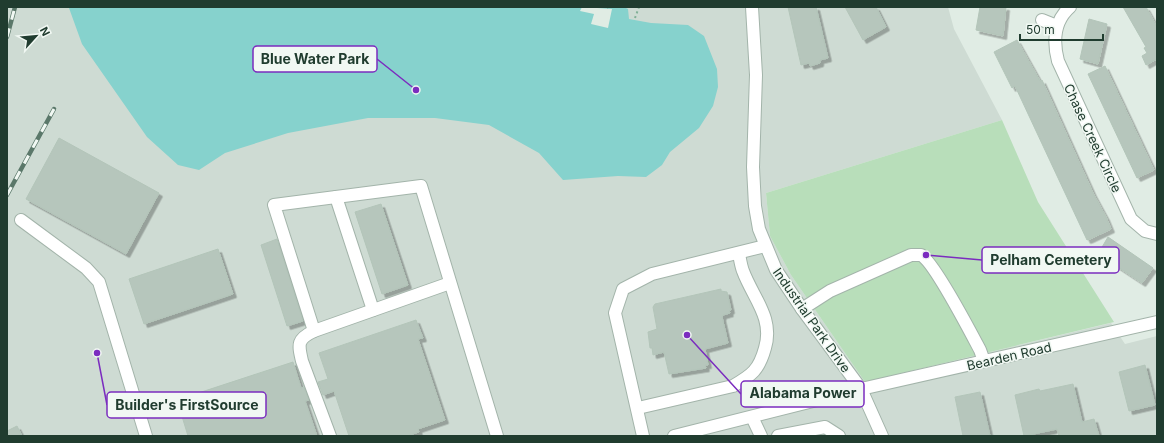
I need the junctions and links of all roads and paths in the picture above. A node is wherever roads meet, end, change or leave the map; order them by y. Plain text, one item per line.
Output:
1 (639, 7) edge
2 (752, 7) edge
3 (1070, 7) edge
4 (635, 18) dead end
5 (1042, 20) dead end
6 (1057, 26) junction
7 (336, 197) junction
8 (21, 220) dead end
9 (1157, 234) edge
10 (765, 246) junction
11 (739, 254) junction
12 (450, 283) junction
13 (802, 309) junction
14 (373, 310) junction
15 (1157, 322) edge
16 (314, 332) junction
17 (984, 362) junction
18 (861, 389) junction
19 (638, 408) junction
20 (752, 417) junction
21 (694, 434) edge
22 (146, 436) edge
23 (330, 436) edge
24 (497, 436) edge
25 (643, 436) edge
26 (674, 436) edge
27 (761, 436) edge
28 (778, 436) edge
29 (838, 436) edge
30 (882, 436) edge

1 - 4 path
2 - 10 street, Industrial Park Drive
3 - 6 street, Chase Creek Circle
5 - 6 street
6 - 9 street, Chase Creek Circle
7 - 12 street
7 - 14 street
7 - 16 street
8 - 22 street
10 - 11 street
10 - 13 street, Industrial Park Drive
11 - 19 street
11 - 19 street
12 - 14 street
12 - 24 street
13 - 17 street
13 - 18 street, Industrial Park Drive
14 - 16 street
15 - 17 street, Bearden Road
16 - 23 street
17 - 18 street, Bearden Road
18 - 20 street, Bearden Road
18 - 30 street, Industrial Park Drive
19 - 25 street
20 - 21 street, Bearden Road
20 - 27 street
21 - 26 street, Bearden Road
28 - 29 street

